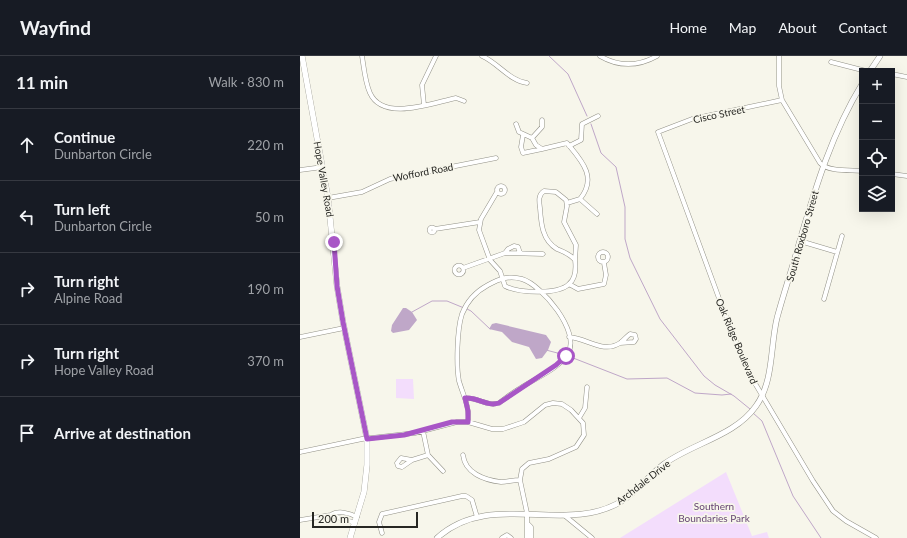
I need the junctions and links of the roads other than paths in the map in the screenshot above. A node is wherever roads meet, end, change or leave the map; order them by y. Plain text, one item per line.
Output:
1 (302, 56) edge
2 (362, 56) edge
3 (436, 56) edge
4 (482, 56) edge
5 (600, 56) edge
6 (657, 56) edge
7 (778, 56) edge
8 (880, 56) edge
9 (831, 62) dead end
10 (859, 68) edge
11 (873, 68) edge
12 (895, 75) edge
13 (907, 77) edge
14 (527, 83) dead end
15 (859, 90) edge
16 (464, 100) dead end
17 (782, 100) junction
18 (424, 105) junction
19 (598, 116) dead end
20 (542, 120) dead end
21 (516, 124) dead end
22 (658, 132) joint
23 (523, 135) junction
24 (532, 138) junction
25 (569, 146) junction
26 (542, 149) junction
27 (496, 158) dead end
28 (823, 166) junction
29 (323, 167) junction
30 (300, 170) edge
31 (859, 171) edge
32 (895, 174) edge
33 (907, 176) edge
34 (497, 192) dead end
35 (328, 198) junction
36 (580, 199) junction
37 (567, 203) junction
38 (597, 214) dead end
39 (480, 222) junction
40 (435, 229) dead end
41 (842, 236) dead end
42 (800, 241) junction
43 (837, 252) junction
44 (505, 253) junction
45 (520, 253) junction
46 (543, 254) dead end
47 (490, 260) junction
48 (575, 260) junction
49 (604, 263) dead end
50 (463, 268) dead end
51 (502, 278) junction
52 (569, 284) junction
53 (540, 291) junction
54 (824, 299) dead end
55 (344, 328) junction
56 (300, 336) edge
57 (569, 337) junction
58 (620, 343) dead end
59 (587, 387) dead end
60 (762, 395) junction
61 (465, 398) junction
62 (578, 418) junction
63 (468, 422) junction
64 (423, 431) junction
65 (367, 439) junction
66 (300, 452) edge
67 (428, 455) junction
68 (463, 455) dead end
69 (412, 460) dead end
70 (443, 472) dead end
71 (520, 480) junction
72 (527, 513) junction
73 (564, 514) junction
74 (331, 515) junction
75 (357, 517) junction
76 (477, 517) junction
77 (300, 520) edge
78 (355, 523) junction
79 (528, 524) junction
80 (382, 533) dead end
81 (350, 538) edge
82 (437, 538) edge
83 (502, 538) edge
84 (511, 538) edge
85 (527, 538) edge
86 (531, 538) edge
87 (592, 538) edge
88 (876, 538) edge

1 - 29 main road, Hope Valley Road
2 - 18 street
3 - 18 street
4 - 14 street
5 - 6 street
7 - 17 street
8 - 11 street
9 - 10 street
12 - 13 street
15 - 28 street, South Roxboro Street
16 - 18 street
17 - 22 street, Cisco Street
17 - 28 street
19 - 25 street
20 - 24 street
21 - 23 street
22 - 60 street, Oak Ridge Boulevard
23 - 24 street
23 - 26 street
24 - 26 street
25 - 26 street
25 - 36 street
27 - 35 street, Wofford Road
28 - 31 street
28 - 42 street, South Roxboro Street
29 - 30 street
29 - 35 main road, Hope Valley Road
32 - 33 street
34 - 39 street
35 - 55 main road, Hope Valley Road
36 - 37 street
36 - 38 street
37 - 48 street
37 - 48 street
39 - 40 street
39 - 47 street
41 - 43 street
42 - 43 street
42 - 60 street, South Roxboro Street
43 - 54 street
44 - 45 street
44 - 45 street
44 - 47 street
45 - 46 street
47 - 50 street
47 - 51 street
48 - 52 street
49 - 52 street
51 - 53 street
51 - 53 street
51 - 61 street
52 - 53 street
53 - 57 street
55 - 56 street
55 - 65 main road, Hope Valley Road
57 - 58 street
57 - 61 street
59 - 62 street
60 - 73 street, Archdale Drive
60 - 88 street, Oak Ridge Boulevard
61 - 63 street
62 - 63 street
62 - 71 street
63 - 64 street
64 - 65 street
64 - 67 street
65 - 66 street
65 - 75 main road, Hope Valley Road
67 - 69 street
67 - 70 street
68 - 71 street
71 - 72 street
72 - 73 street, Archdale Drive
72 - 76 street, Archdale Drive
72 - 79 street
73 - 87 street
74 - 75 street
74 - 77 street
74 - 78 street
75 - 78 main road, Hope Valley Road
76 - 80 street
76 - 82 street, Archdale Drive
78 - 81 main road, Hope Valley Road
79 - 85 street
79 - 86 street
83 - 84 street

